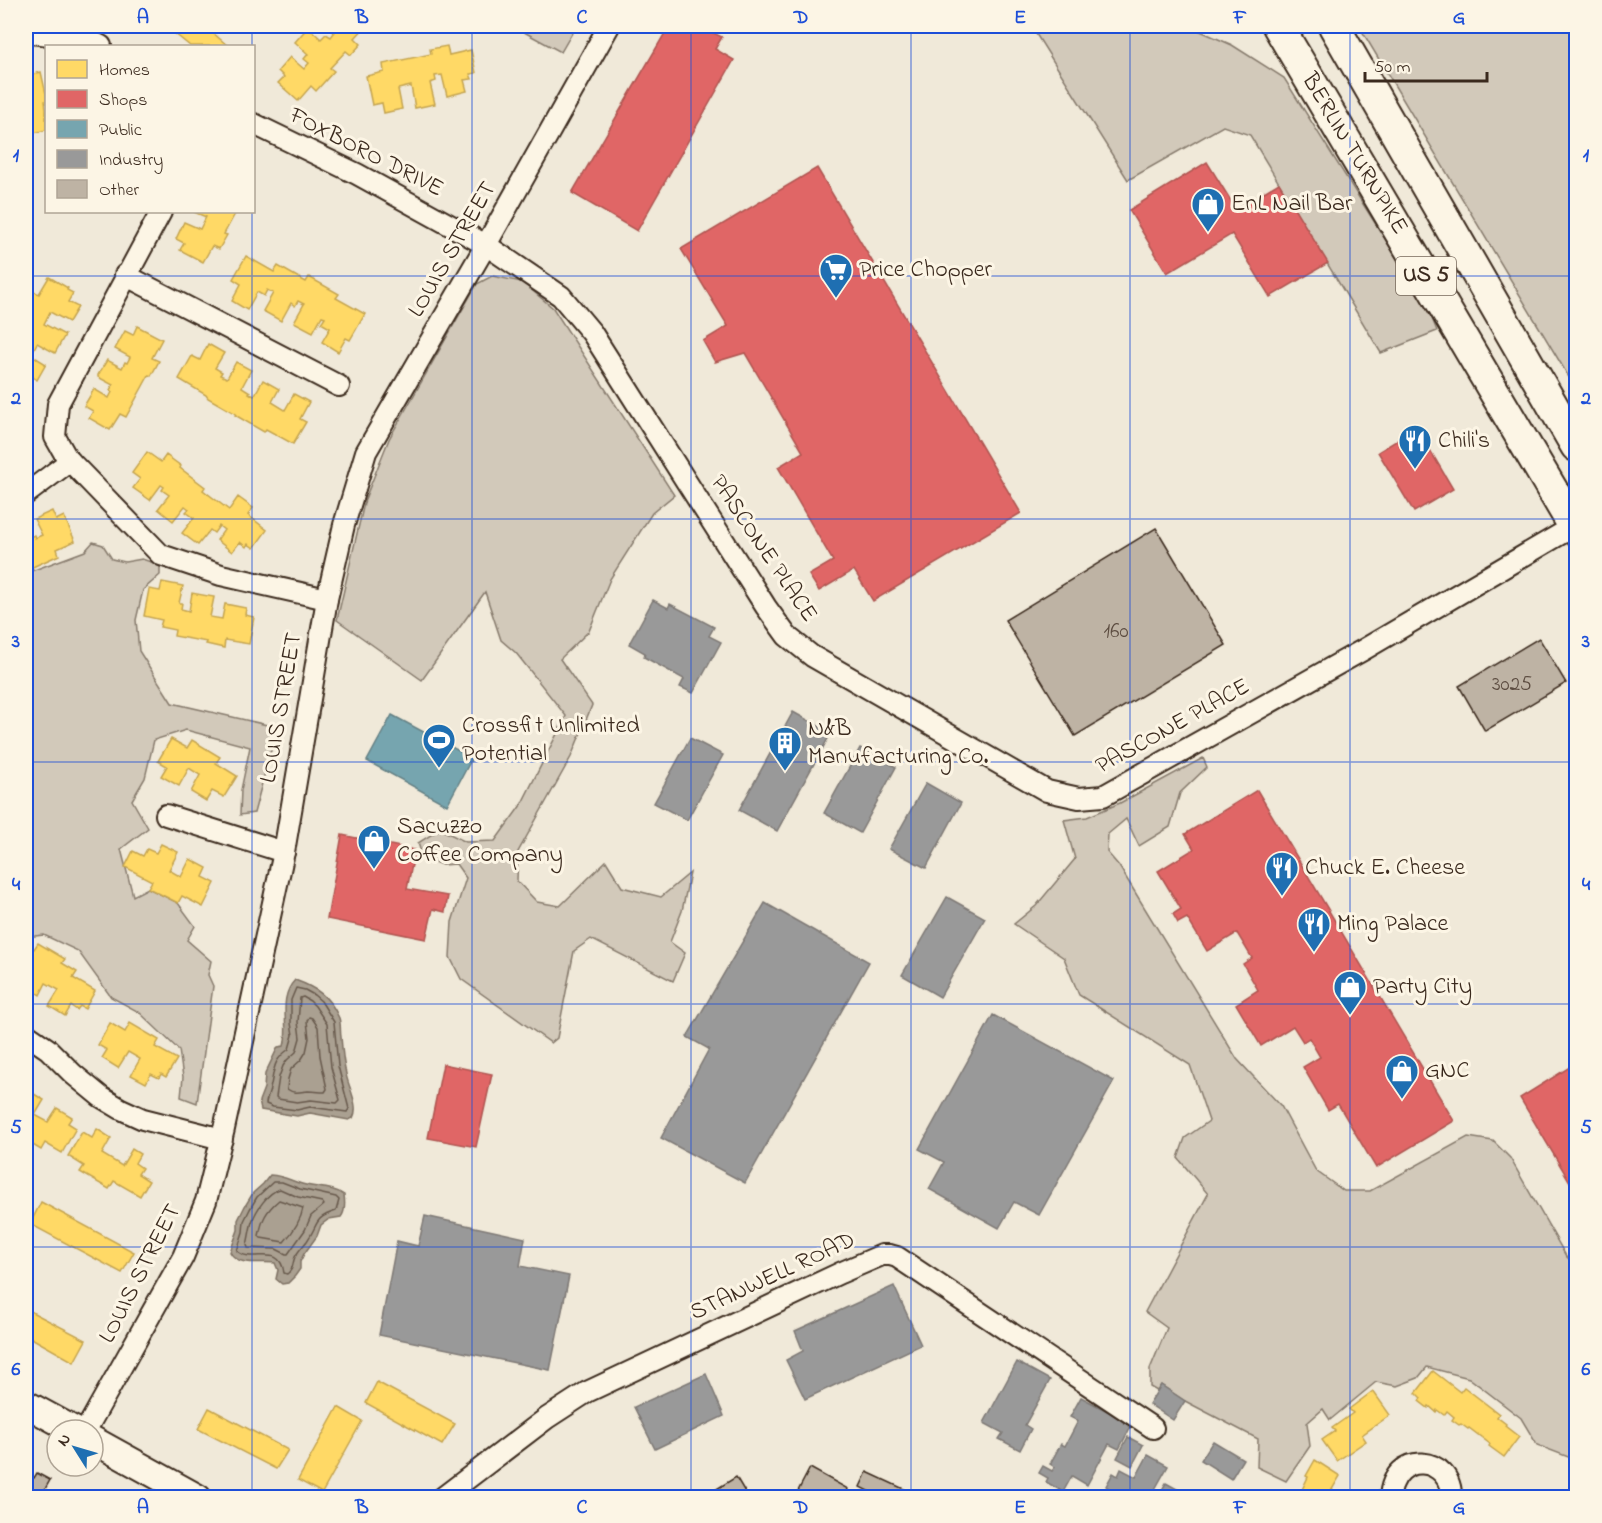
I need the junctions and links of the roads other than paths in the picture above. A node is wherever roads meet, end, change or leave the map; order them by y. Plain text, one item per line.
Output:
1 (609, 26) edge
2 (1278, 26) edge
3 (1334, 26) edge
4 (26, 35) edge
5 (99, 45) edge
6 (255, 124) edge
7 (160, 213) edge
8 (486, 245) junction
9 (125, 275) junction
10 (339, 386) dead end
11 (1576, 446) edge
12 (70, 461) junction
13 (26, 494) edge
14 (1576, 527) edge
15 (327, 599) junction
16 (166, 815) dead end
17 (284, 852) junction
18 (26, 1034) edge
19 (222, 1139) junction
20 (26, 1404) edge
21 (52, 1418) edge
22 (93, 1418) edge
23 (1153, 1428) dead end
24 (105, 1447) edge
25 (198, 1497) edge
26 (442, 1497) edge
27 (1390, 1497) edge
28 (1451, 1497) edge

1 - 8 street, LOUIS STREET
2 - 14 highway, BERLIN TURNPIKE / US 5
3 - 11 highway, BERLIN TURNPIKE / US 5
4 - 5 street
6 - 8 street, FOXBORO DRIVE
7 - 9 street
8 - 14 street, PASCONE PLACE
8 - 15 street, LOUIS STREET
9 - 10 street
9 - 12 street
12 - 13 street
12 - 15 street
15 - 17 street, LOUIS STREET
16 - 17 street
17 - 19 street, LOUIS STREET
18 - 19 street
19 - 22 street, LOUIS STREET
20 - 21 main road
23 - 26 street, STANWELL ROAD
24 - 25 main road
27 - 28 street

